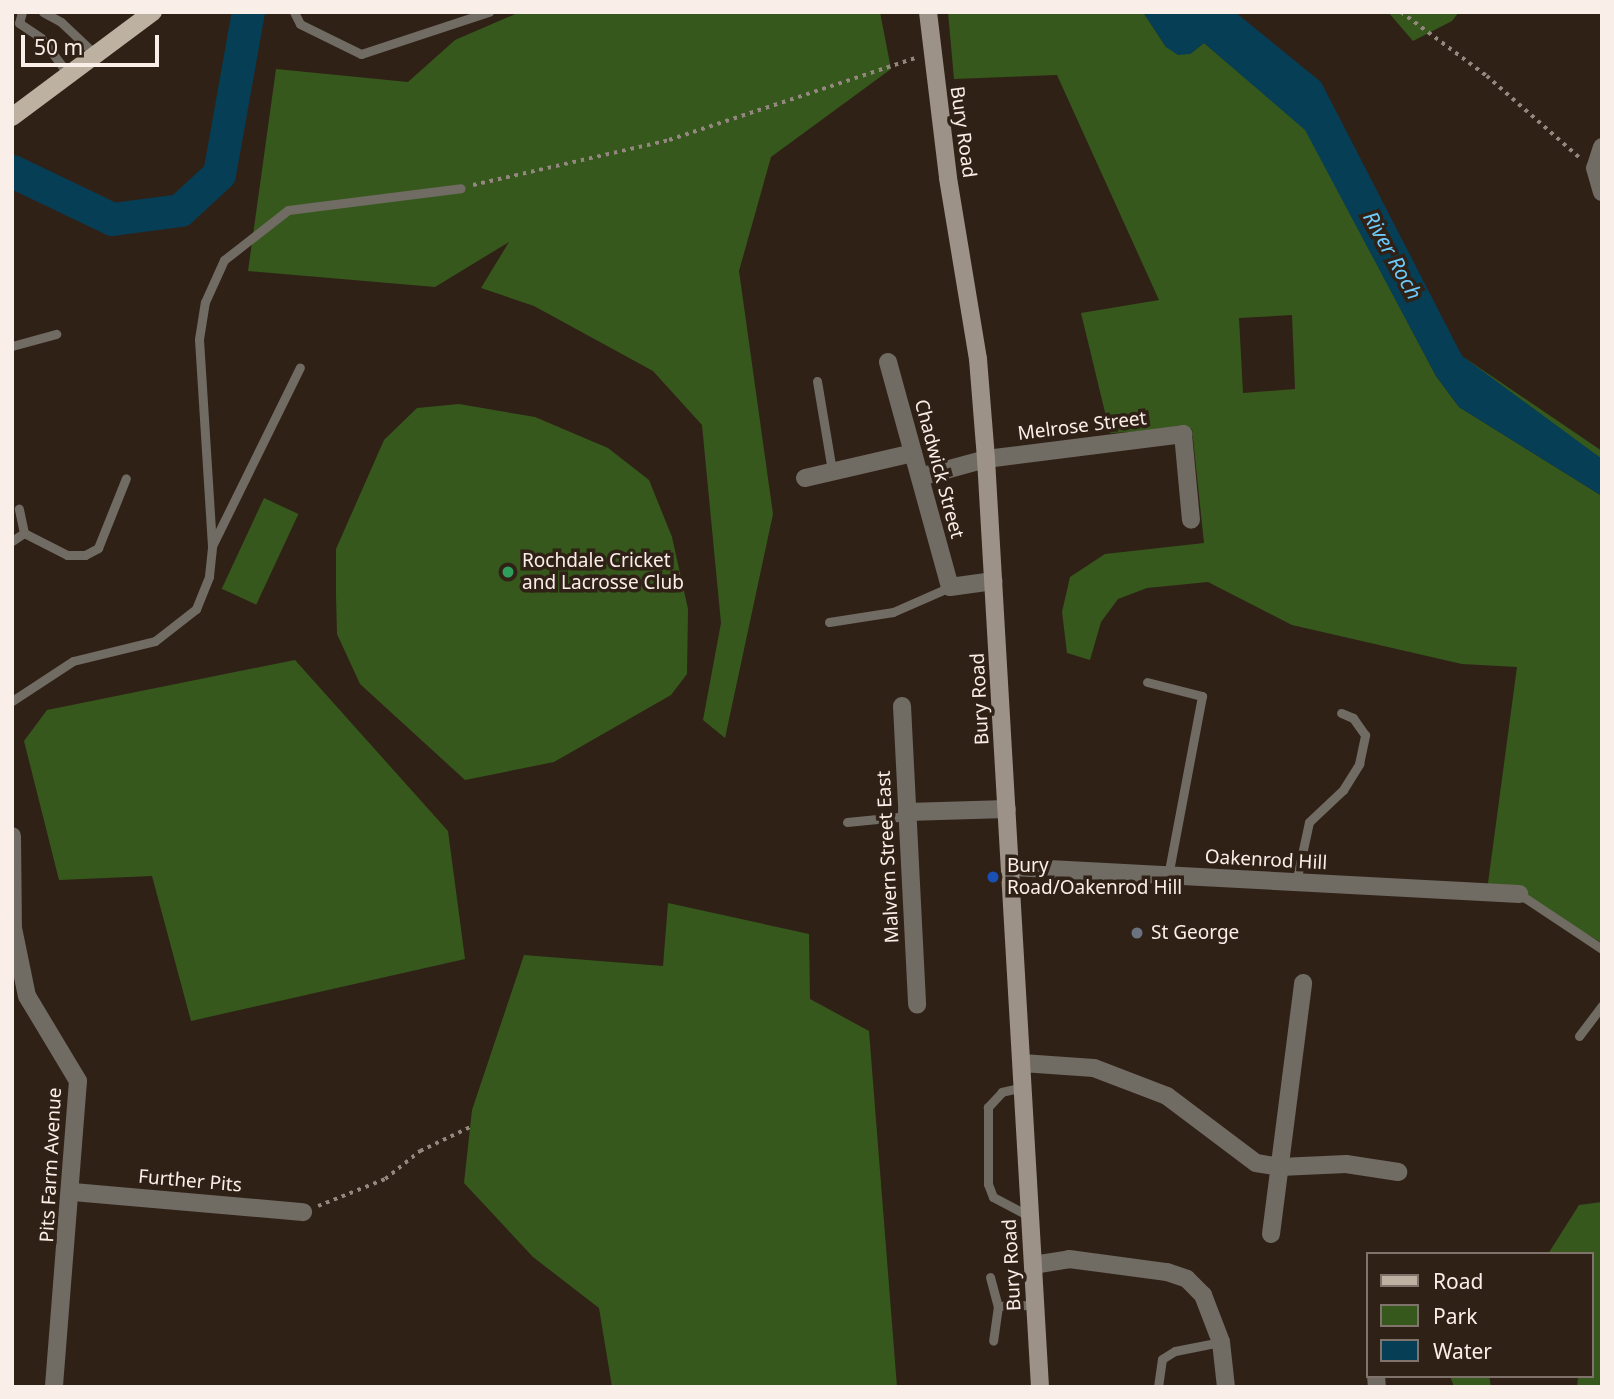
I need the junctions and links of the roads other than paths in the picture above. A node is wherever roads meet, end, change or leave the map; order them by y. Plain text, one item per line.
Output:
1 (22, 12) edge
2 (43, 12) edge
3 (153, 12) edge
4 (294, 12) edge
5 (489, 12) edge
6 (928, 12) edge
7 (96, 55) junction
8 (69, 75) junction
9 (12, 117) edge
10 (1602, 147) edge
11 (461, 188) road end
12 (1602, 192) edge
13 (56, 334) dead end
14 (12, 346) edge
15 (888, 362) dead end
16 (300, 367) dead end
17 (817, 381) dead end
18 (913, 453) junction
19 (986, 458) junction
20 (832, 471) junction
21 (920, 477) junction
22 (126, 478) dead end
23 (805, 478) dead end
24 (19, 509) dead end
25 (1191, 520) dead end
26 (24, 533) junction
27 (12, 541) edge
28 (212, 546) junction
29 (994, 581) junction
30 (950, 587) junction
31 (829, 622) dead end
32 (1147, 682) dead end
33 (12, 701) edge
34 (902, 706) dead end
35 (1341, 713) dead end
36 (1007, 809) junction
37 (907, 814) junction
38 (847, 822) dead end
39 (12, 836) edge
40 (1011, 866) junction
41 (1168, 876) junction
42 (1296, 883) junction
43 (1518, 894) joint
44 (1602, 949) edge
45 (1303, 983) dead end
46 (917, 1005) dead end
47 (1602, 1006) edge
48 (1579, 1036) dead end
49 (1022, 1063) junction
50 (1023, 1087) junction
51 (1280, 1167) junction
52 (1398, 1172) dead end
53 (73, 1192) junction
54 (303, 1212) road end
55 (1031, 1217) junction
56 (1270, 1234) dead end
57 (1033, 1265) junction
58 (990, 1277) dead end
59 (1035, 1305) junction
60 (998, 1306) junction
61 (993, 1341) dead end
62 (1221, 1342) junction
63 (54, 1387) edge
64 (1040, 1387) edge
65 (1158, 1387) edge
66 (1226, 1387) edge

1 - 8 lane
2 - 7 lane
3 - 7 main road
4 - 5 lane
6 - 19 main road, Bury Road
7 - 8 main road
8 - 9 main road
10 - 12 street
11 - 28 lane
13 - 14 lane
15 - 18 street, Chadwick Street
16 - 28 lane
17 - 20 lane
18 - 20 street
18 - 21 street, Chadwick Street
19 - 21 street, Melrose Street
19 - 25 street, Melrose Street
19 - 29 main road, Bury Road
20 - 23 street
21 - 30 street, Chadwick Street
22 - 26 lane
24 - 26 lane
26 - 27 lane
28 - 33 lane
29 - 30 street
29 - 36 main road, Bury Road
30 - 31 lane
32 - 41 lane
34 - 37 street, Malvern Street East
35 - 42 lane
36 - 37 street
36 - 40 main road, Bury Road
37 - 38 lane
37 - 46 street, Malvern Street East
39 - 53 street, Pits Farm Avenue
40 - 41 street, Oakenrod Hill
40 - 49 main road, Bury Road
41 - 42 street, Oakenrod Hill
42 - 43 street, Oakenrod Hill
43 - 44 lane
45 - 51 street
47 - 48 lane
49 - 50 main road, Bury Road
49 - 51 street
50 - 55 main road, Bury Road
50 - 55 lane
51 - 52 street
51 - 56 street
53 - 54 street, Further Pits
53 - 63 street, Pits Farm Avenue
55 - 57 main road, Bury Road
57 - 59 main road, Bury Road
57 - 62 street
58 - 60 lane
59 - 60 lane
59 - 64 main road, Bury Road
60 - 61 lane
62 - 65 lane
62 - 66 street

